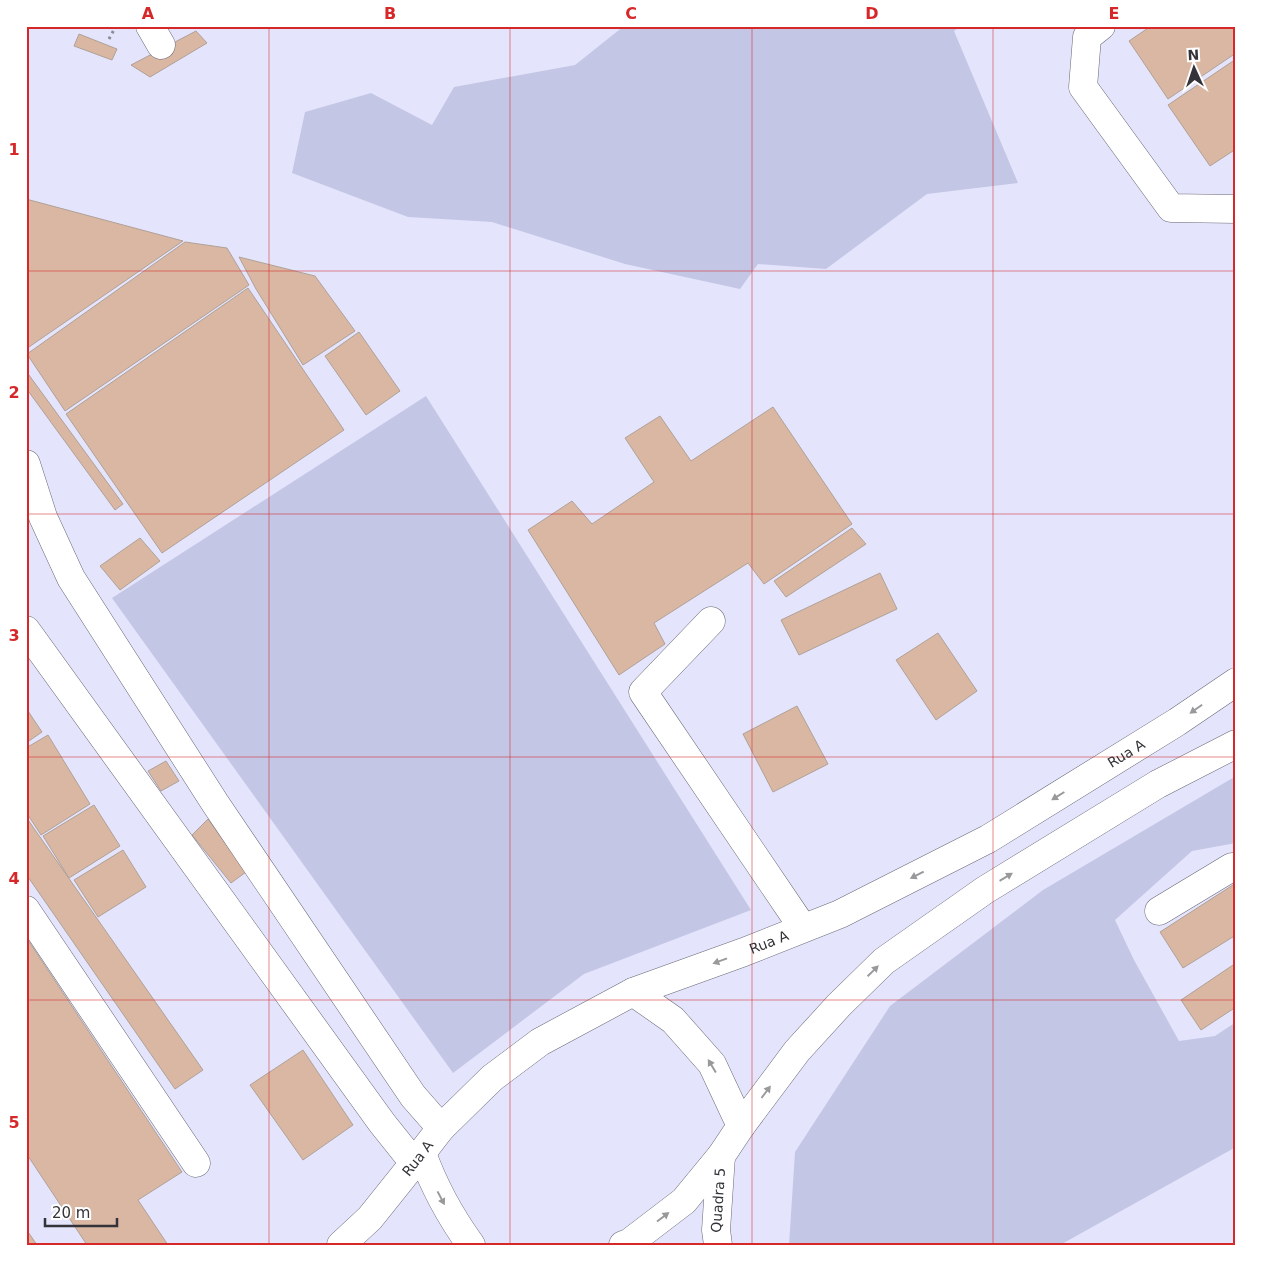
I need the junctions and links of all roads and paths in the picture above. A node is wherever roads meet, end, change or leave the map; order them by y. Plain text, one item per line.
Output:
1 (116, 26) edge
2 (1101, 26) edge
3 (109, 39) dead end
4 (1236, 210) edge
5 (26, 464) edge
6 (711, 621) dead end
7 (26, 630) edge
8 (1236, 682) edge
9 (1236, 744) edge
10 (1236, 867) edge
11 (26, 910) edge
12 (1159, 911) dead end
13 (803, 928) junction
14 (633, 992) junction
15 (741, 1126) junction
16 (441, 1128) junction
17 (721, 1156) junction
18 (418, 1158) junction
19 (196, 1163) dead end
20 (341, 1245) edge
21 (471, 1245) edge
22 (624, 1245) edge
23 (718, 1245) edge

1 - 3 path
2 - 4 street
5 - 16 street
6 - 13 street
7 - 18 street
8 -> 13 street, Rua A
15 -> 9 street
10 - 12 street
11 - 19 street
13 -> 14 street, Rua A
15 -> 14 street
14 - 16 street, Rua A
15 - 17 street
16 - 18 street, Rua A
22 -> 17 street
17 - 23 street, Quadra 5
18 - 20 street, Rua A
18 -> 21 street

